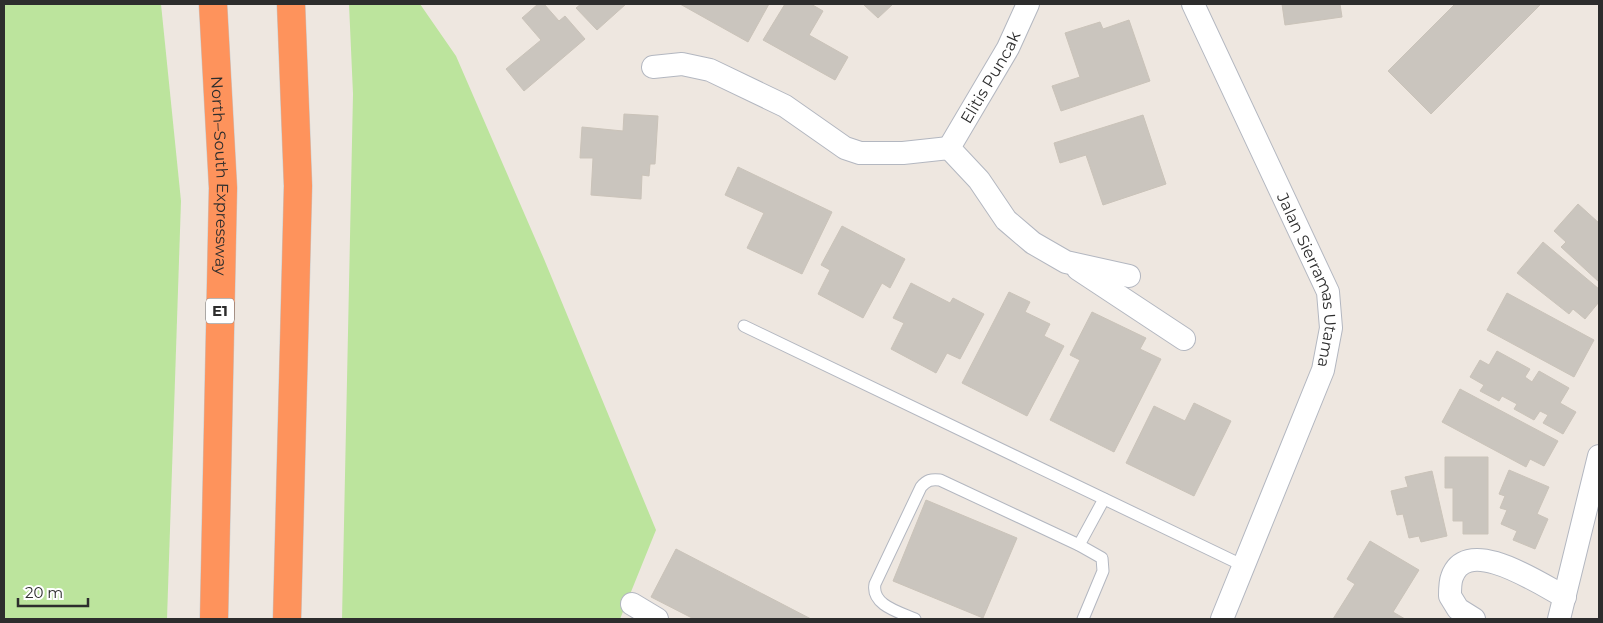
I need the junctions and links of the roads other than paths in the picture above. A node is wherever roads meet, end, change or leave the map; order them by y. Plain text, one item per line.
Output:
1 (213, 4) edge
2 (291, 4) edge
3 (1028, 4) edge
4 (1193, 4) edge
5 (653, 67) dead end
6 (949, 148) junction
7 (1066, 262) junction
8 (1129, 276) dead end
9 (744, 326) dead end
10 (1184, 339) dead end
11 (1599, 456) edge
12 (1104, 499) junction
13 (1079, 545) junction
14 (1244, 566) junction
15 (1565, 597) junction
16 (632, 604) dead end
17 (214, 619) edge
18 (287, 619) edge
19 (657, 619) edge
20 (915, 619) edge
21 (1083, 619) edge
22 (1222, 619) edge
23 (1474, 619) edge
24 (1559, 619) edge

1 - 17 highway, North–South Expressway / E1
2 - 18 highway
3 - 6 street, Elitis Puncak
4 - 14 street, Jalan Sierramas Utama
5 - 6 street
6 - 7 street
7 - 8 street
7 - 10 street
9 - 12 lane
11 - 15 street
12 - 13 lane
12 - 14 lane
13 - 20 lane
13 - 21 lane
14 - 22 street, Jalan Sierramas Utama
15 - 23 street
15 - 24 street
16 - 19 street

